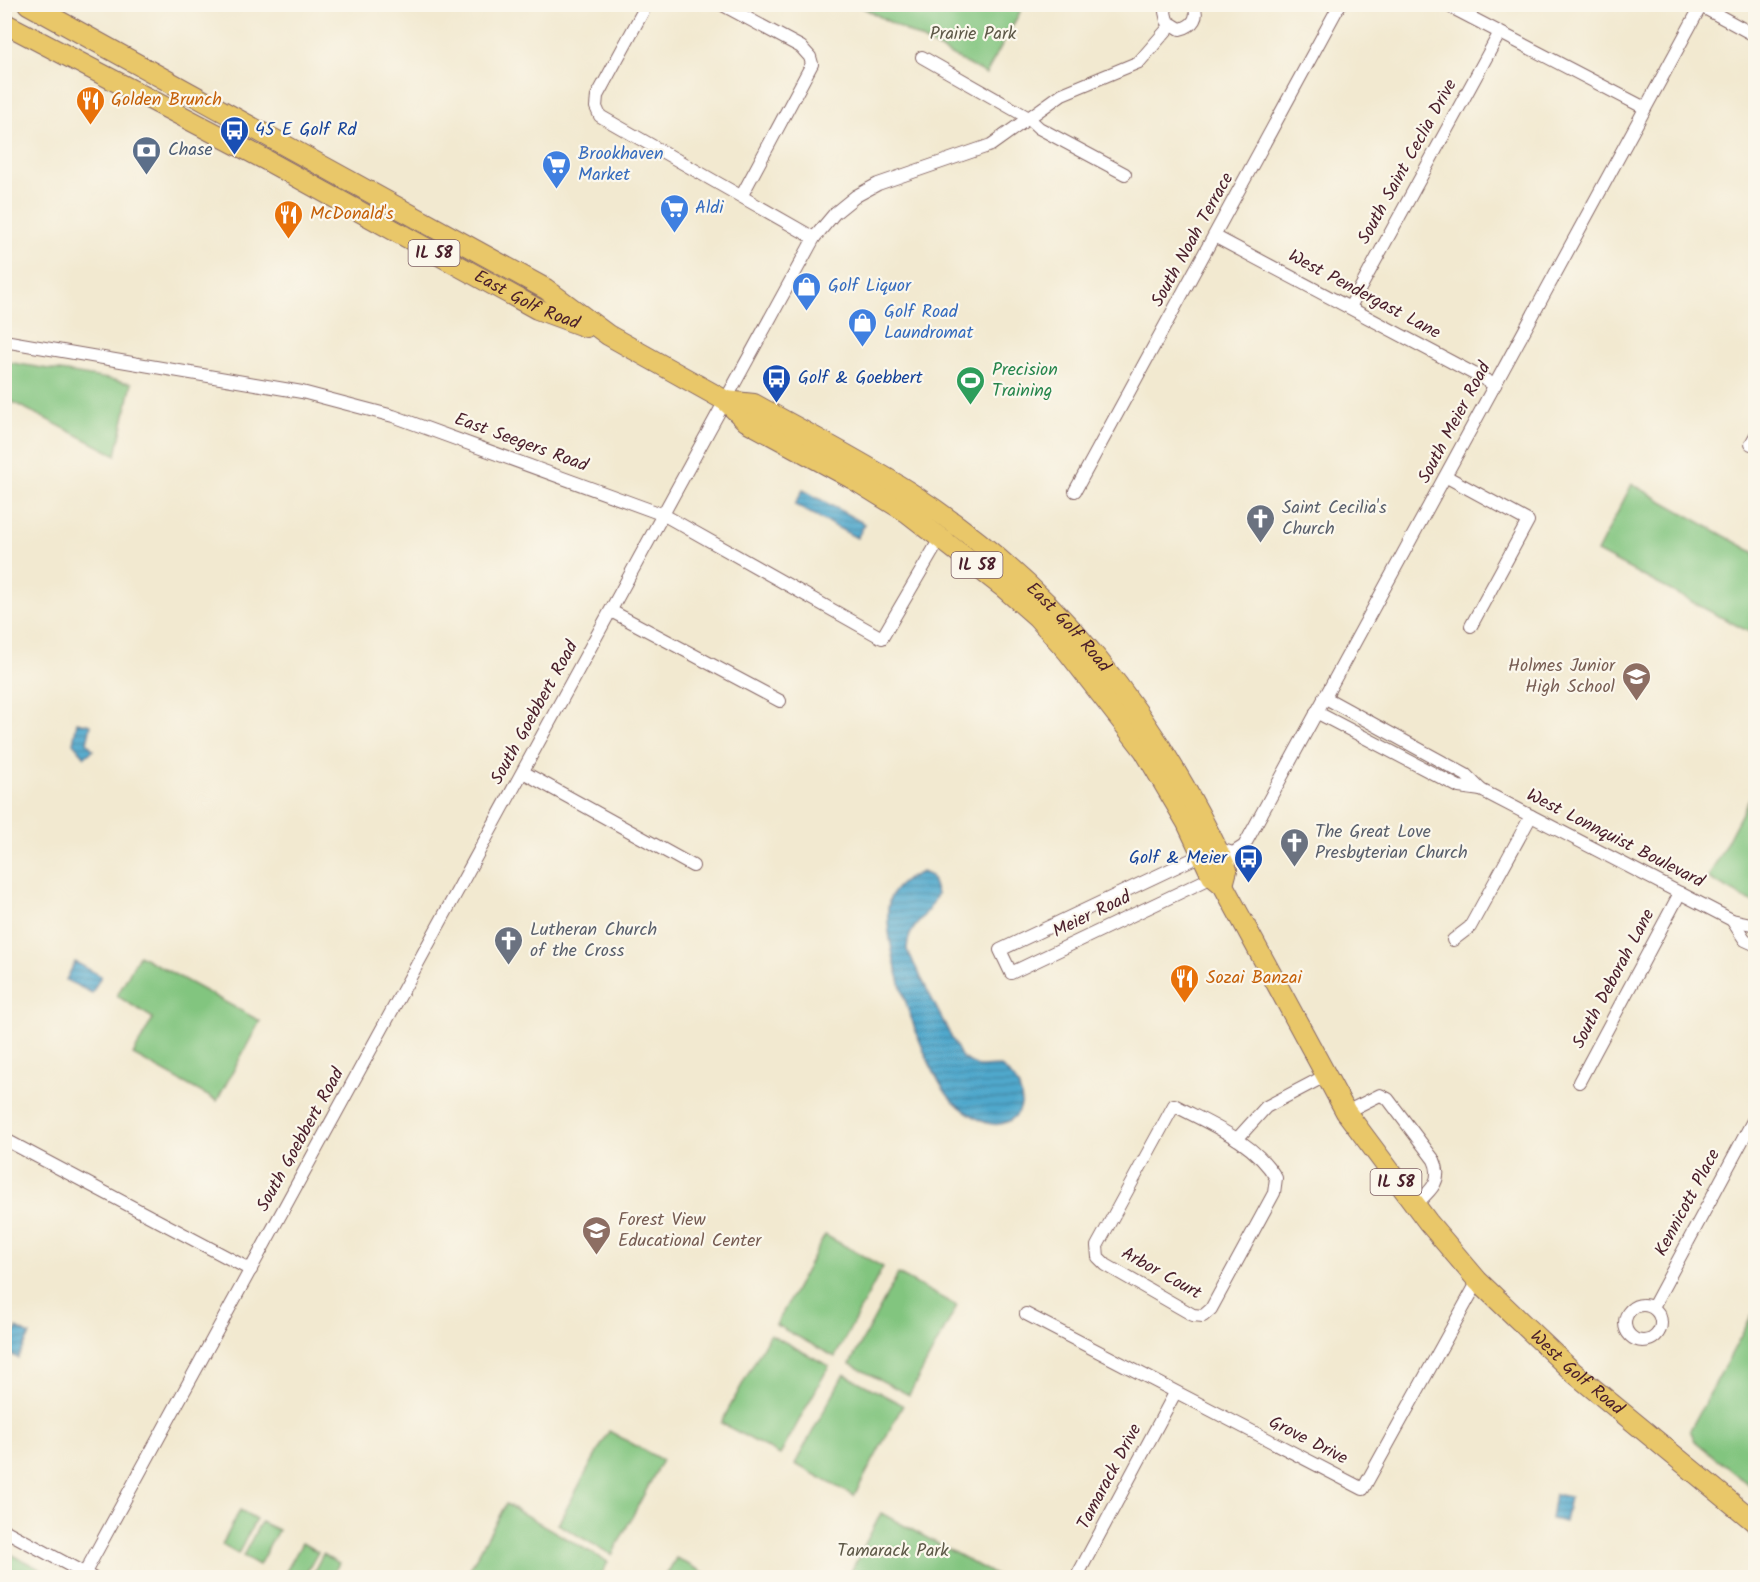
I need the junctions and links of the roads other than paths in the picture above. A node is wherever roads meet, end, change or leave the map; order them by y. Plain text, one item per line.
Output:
1 (28, 4) edge
2 (647, 4) edge
3 (721, 4) edge
4 (1167, 4) edge
5 (1193, 4) edge
6 (1340, 4) edge
7 (1445, 4) edge
8 (1701, 5) edge
9 (4, 22) edge
10 (1171, 25) junction
11 (1499, 34) junction
12 (1755, 36) edge
13 (922, 57) dead end
14 (1645, 108) junction
15 (1027, 117) junction
16 (1125, 174) dead end
17 (742, 195) junction
18 (1215, 237) junction
19 (814, 238) junction
20 (1350, 307) junction
21 (608, 335) junction
22 (4, 341) edge
23 (1495, 385) junction
24 (726, 401) junction
25 (1447, 477) junction
26 (1075, 491) dead end
27 (664, 515) junction
28 (941, 537) junction
29 (611, 611) junction
30 (1471, 626) dead end
31 (1324, 697) junction
32 (780, 701) dead end
33 (1316, 712) junction
34 (523, 772) junction
35 (1481, 790) junction
36 (1531, 816) junction
37 (1219, 864) junction
38 (693, 866) dead end
39 (1680, 893) junction
40 (1732, 920) junction
41 (1755, 925) edge
42 (1248, 933) joint
43 (1453, 940) dead end
44 (1755, 945) edge
45 (1326, 1076) junction
46 (1579, 1082) dead end
47 (1346, 1112) junction
48 (1755, 1115) edge
49 (4, 1139) edge
50 (1237, 1139) junction
51 (1415, 1205) junction
52 (251, 1270) junction
53 (1478, 1281) junction
54 (1653, 1307) dead end
55 (1026, 1314) dead end
56 (1175, 1393) junction
57 (1755, 1523) edge
58 (4, 1530) edge
59 (87, 1576) edge
60 (1079, 1576) edge

1 - 21 main road, East Golf Road / IL 58
2 - 17 street
3 - 17 street
4 - 10 street
5 - 10 street, South Goebbert Road
6 - 18 street, South Noah Terrace
7 - 11 street
8 - 12 street
8 - 14 street, South Meier Road
9 - 21 main road, East Golf Road / IL 58
10 - 15 street, South Goebbert Road
11 - 14 street
11 - 20 street, South Saint Ceclia Drive
13 - 15 street
14 - 23 street, South Meier Road
15 - 16 street
15 - 19 street, South Goebbert Road
17 - 19 street
18 - 20 street, West Pendergast Lane
18 - 26 street, South Noah Terrace
19 - 24 street, South Goebbert Road
20 - 23 street, West Pendergast Lane
21 - 24 main road, East Golf Road / IL 58
22 - 27 street, East Seegers Road
23 - 25 street, South Meier Road
24 - 27 street, South Goebbert Road
24 - 28 main road, East Golf Road / IL 58
24 - 37 main road, East Golf Road / IL 58
25 - 30 street
25 - 31 street, South Meier Road
27 - 28 street, East Seegers Road
27 - 29 street, South Goebbert Road
28 - 37 main road, East Golf Road / IL 58
29 - 32 street
29 - 34 street, South Goebbert Road
31 - 33 street, South Meier Road
31 - 35 street, West Lonnquist Boulevard
33 - 35 street, West Lonnquist Boulevard
33 - 37 street, South Meier Road
34 - 38 street
34 - 52 street, South Goebbert Road
35 - 36 street, West Lonnquist Boulevard
36 - 39 street, West Lonnquist Boulevard
36 - 43 street
37 - 37 street, Meier Road
37 - 42 main road, East Golf Road / IL 58
39 - 40 street, West Lonnquist Boulevard
39 - 46 street, South Deborah Lane
40 - 41 street, West Lonnquist Boulevard
40 - 44 street, West Lonnquist Boulevard
42 - 45 main road, West Golf Road / IL 58
45 - 47 main road, West Golf Road / IL 58
45 - 50 street
47 - 51 main road, West Golf Road / IL 58
47 - 51 street
48 - 54 street, Kennicott Place
49 - 52 street
50 - 50 street, Arbor Court
51 - 53 main road, West Golf Road / IL 58
52 - 59 street, South Goebbert Road
53 - 56 street, Grove Drive
53 - 57 main road, West Golf Road / IL 58
55 - 56 street, Grove Drive
56 - 60 street, Tamarack Drive
58 - 59 street

